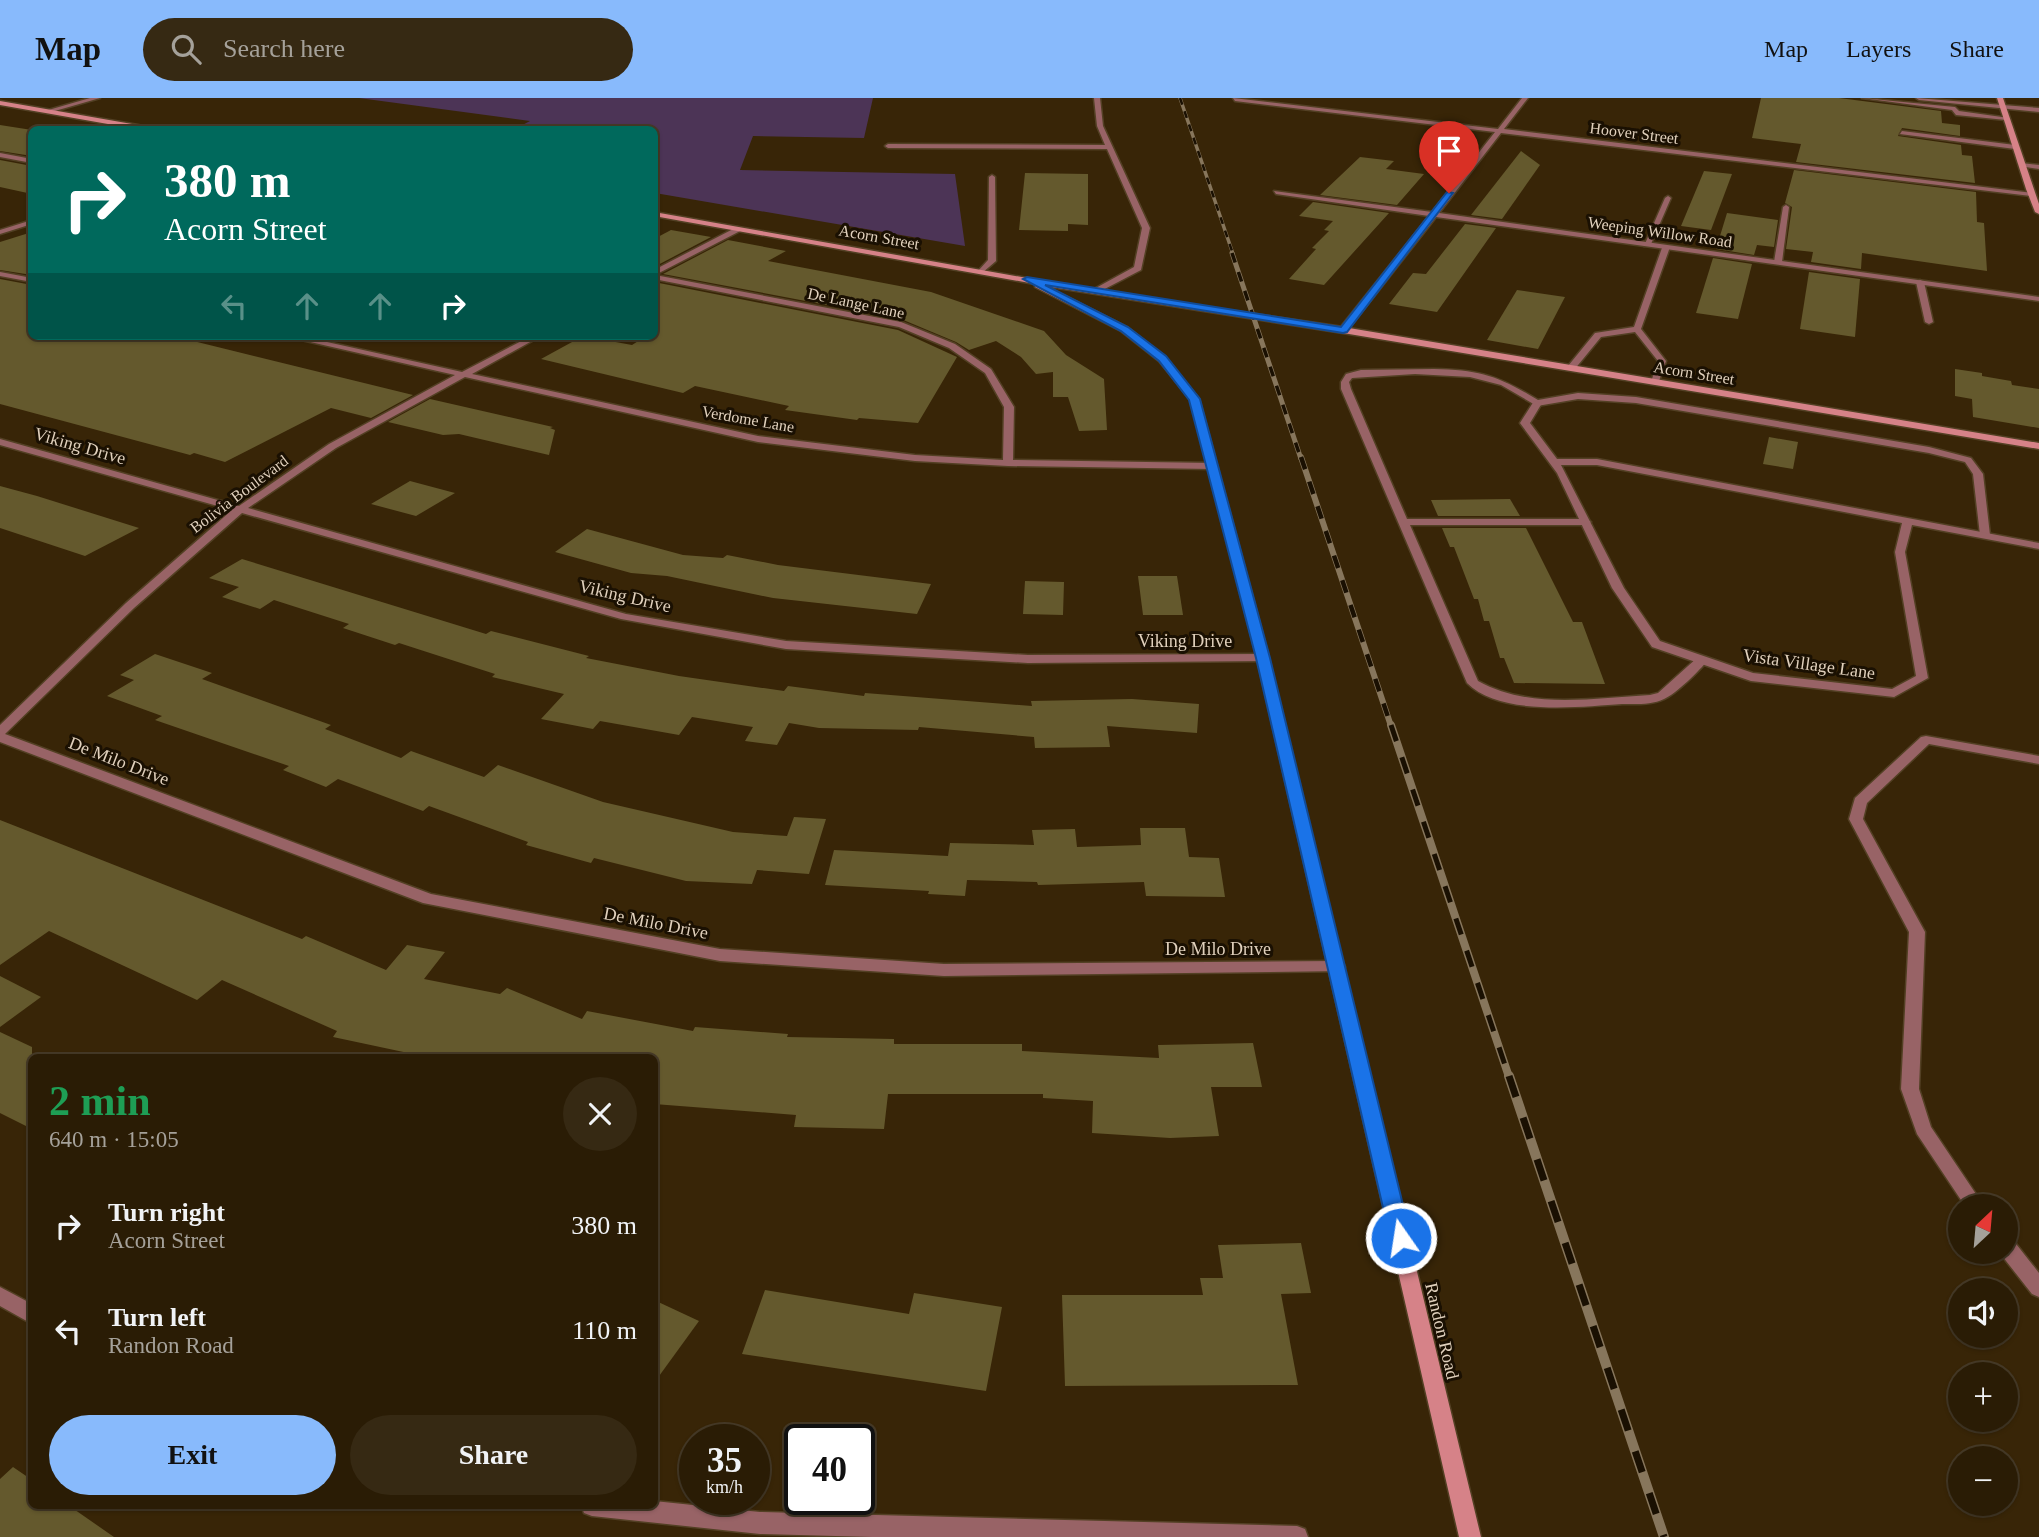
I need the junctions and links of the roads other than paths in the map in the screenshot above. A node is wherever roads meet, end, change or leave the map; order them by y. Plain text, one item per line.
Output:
1 (97, 98) edge
2 (1097, 98) edge
3 (1525, 98) edge
4 (1865, 98) edge
5 (1919, 98) edge
6 (2000, 98) edge
7 (1235, 99) edge
8 (0, 103) edge
9 (2002, 107) junction
10 (2039, 110) edge
11 (48, 111) junction
12 (2006, 118) junction
13 (132, 126) edge
14 (1499, 131) junction
15 (1902, 133) dead end
16 (888, 146) dead end
17 (1109, 147) junction
18 (2015, 147) junction
19 (0, 155) edge
20 (28, 160) edge
21 (2021, 165) junction
22 (2039, 167) edge
23 (992, 177) dead end
24 (2039, 190) edge
25 (2030, 191) junction
26 (1276, 192) dead end
27 (1668, 198) dead end
28 (1786, 206) dead end
29 (2039, 212) edge
30 (1433, 214) junction
31 (658, 215) edge
32 (28, 223) edge
33 (740, 229) junction
34 (0, 232) edge
35 (1647, 244) junction
36 (1666, 247) junction
37 (1778, 262) junction
38 (982, 271) junction
39 (658, 273) edge
40 (0, 274) edge
41 (658, 276) edge
42 (28, 279) edge
43 (1027, 279) junction
44 (1920, 282) junction
45 (1097, 290) junction
46 (2039, 299) edge
47 (1929, 322) dead end
48 (1637, 329) junction
49 (1343, 330) junction
50 (306, 340) edge
51 (530, 340) edge
52 (1571, 368) junction
53 (465, 375) junction
54 (1655, 382) junction
55 (1537, 403) junction
56 (0, 442) edge
57 (2039, 446) edge
58 (1554, 462) junction
59 (1008, 463) junction
60 (1212, 466) junction
61 (241, 510) junction
62 (1908, 521) junction
63 (1403, 522) junction
64 (1586, 522) junction
65 (1985, 536) junction
66 (2039, 546) edge
67 (1263, 658) junction
68 (1702, 660) junction
69 (0, 734) edge
70 (2039, 760) edge
71 (1337, 967) junction
72 (1967, 1194) edge
73 (2018, 1262) edge
74 (2039, 1289) edge
75 (0, 1296) edge
76 (28, 1313) edge
77 (629, 1509) edge
78 (1297, 1537) edge
79 (1470, 1537) edge

1 - 11 street
2 - 17 street
3 - 14 street
4 - 12 street
5 - 9 street
6 - 9 street
7 - 14 street, Hoover Street
8 - 11 street
9 - 10 street
9 - 12 street
11 - 13 street
12 - 18 street
14 - 25 street, Hoover Street
14 - 30 street
15 - 18 street
16 - 17 street
17 - 45 street
18 - 21 street
19 - 20 street
21 - 22 street
21 - 25 street
23 - 38 street
24 - 25 street, Hoover Street
25 - 29 street
26 - 30 street, Weeping Willow Road
27 - 35 street
28 - 37 street
30 - 35 street, Weeping Willow Road
30 - 49 street
31 - 33 street, Acorn Street
32 - 34 street
33 - 38 street, Acorn Street
33 - 39 street
35 - 36 street, Weeping Willow Road
36 - 37 street, Weeping Willow Road
36 - 48 street
37 - 44 street, Weeping Willow Road
38 - 43 street, Acorn Street
40 - 42 street
41 - 59 street, De Lange Lane
43 - 45 street, Acorn Street
43 - 60 street, Randon Road
44 - 46 street, Weeping Willow Road
44 - 47 street
45 - 49 street, Acorn Street
48 - 52 street
48 - 54 street
49 - 52 street, Acorn Street
50 - 53 street, Verdome Lane
51 - 53 street, Bolivia Boulevard
52 - 54 street, Acorn Street
53 - 59 street, Verdome Lane
53 - 61 street, Bolivia Boulevard
54 - 57 street, Acorn Street
55 - 58 street, Vista Village Lane
55 - 63 street
55 - 65 street
56 - 61 street, Viking Drive
58 - 62 street
58 - 64 street, Vista Village Lane
59 - 60 street, Verdome Lane
60 - 67 street, Randon Road
61 - 67 street, Viking Drive
61 - 69 street, Bolivia Boulevard
62 - 65 street
62 - 68 street, Vista Village Lane
63 - 64 street
63 - 68 street
64 - 68 street, Vista Village Lane
65 - 66 street
67 - 71 street, Randon Road
69 - 71 street, De Milo Drive
70 - 72 street
71 - 79 street, Randon Road
73 - 74 street
75 - 76 street
77 - 78 street

